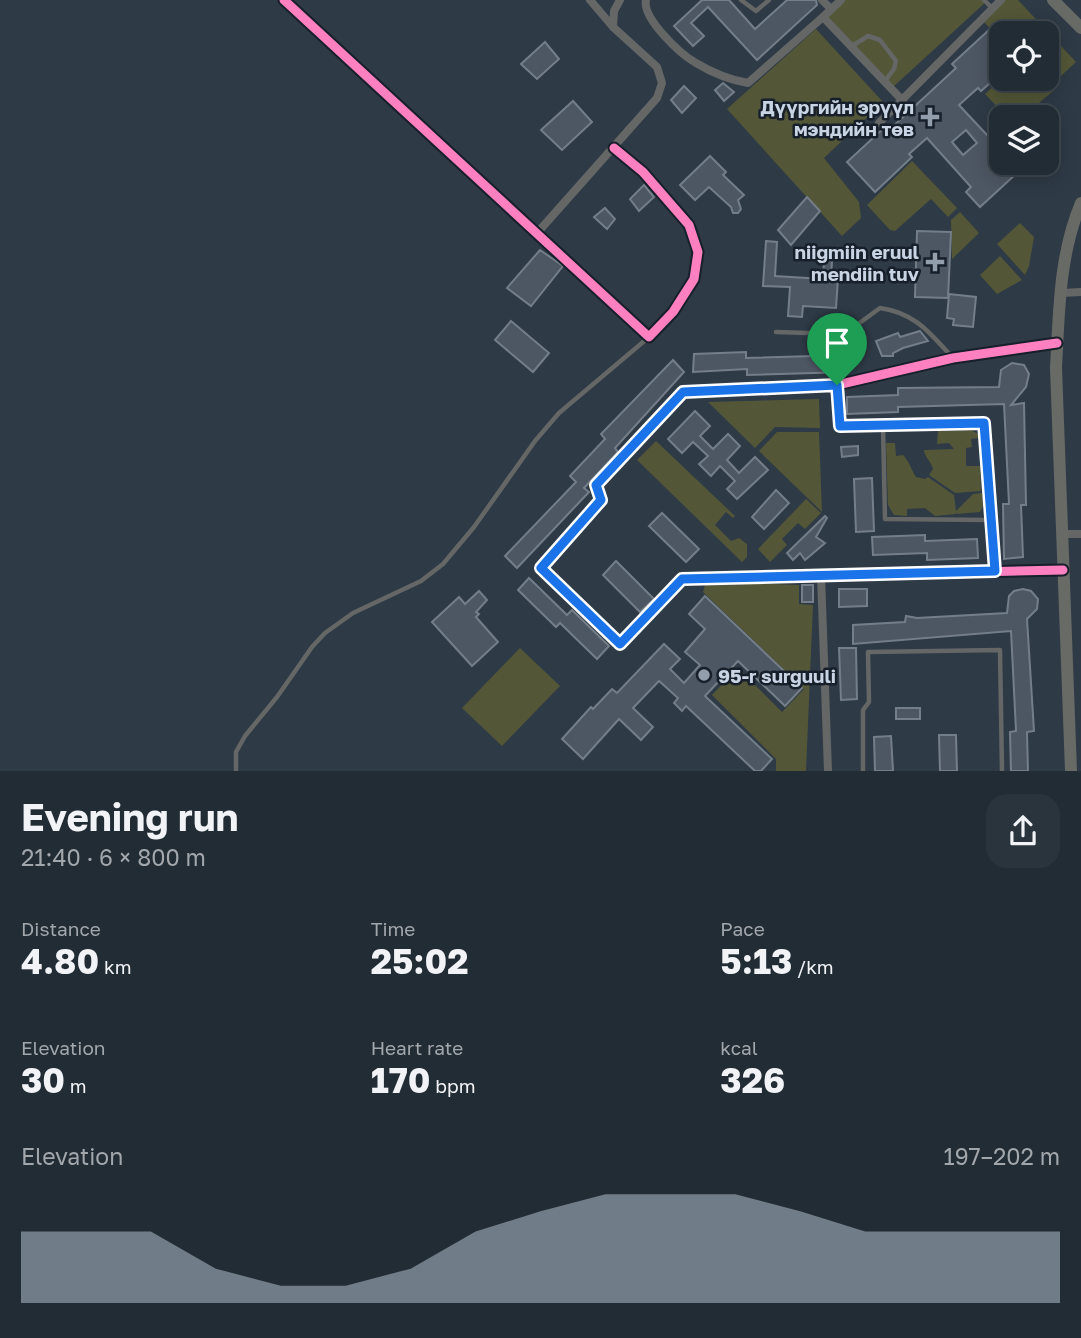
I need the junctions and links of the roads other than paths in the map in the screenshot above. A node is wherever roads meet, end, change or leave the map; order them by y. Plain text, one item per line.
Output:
1 (284, 0) edge
2 (590, 0) edge
3 (620, 0) edge
4 (646, 0) edge
5 (741, 0) edge
6 (769, 0) edge
7 (822, 0) edge
8 (841, 0) edge
9 (984, 0) edge
10 (1002, 0) edge
11 (1053, 0) edge
12 (993, 8) junction
13 (831, 9) junction
14 (823, 17) junction
15 (613, 27) junction
16 (1081, 29) edge
17 (851, 46) junction
18 (884, 81) junction
19 (903, 101) junction
20 (879, 123) dead end
21 (614, 148) junction
22 (1081, 203) edge
23 (538, 232) junction
24 (1081, 292) edge
25 (1061, 293) junction
26 (776, 332) dead end
27 (649, 337) junction
28 (1057, 343) junction
29 (953, 358) junction
30 (837, 385) junction
31 (883, 425) junction
32 (991, 520) junction
33 (1062, 534) junction
34 (1081, 534) edge
35 (1063, 570) junction
36 (995, 571) junction
37 (821, 576) junction
38 (236, 771) edge
39 (828, 771) edge
40 (863, 771) edge
41 (1002, 771) edge
42 (1071, 771) edge

1 - 23 street
2 - 15 street
3 - 15 street
4 - 14 street
5 - 6 lane
7 - 13 street
8 - 13 street
9 - 12 lane
10 - 12 street
11 - 16 main road
12 - 19 street
13 - 14 street
14 - 17 street
15 - 21 street
17 - 18 street
17 - 18 lane
18 - 19 street
19 - 20 street
21 - 23 street
21 - 27 street
22 - 25 main road
23 - 27 street
24 - 25 street
25 - 28 main road
26 - 29 lane
27 - 38 lane
28 - 29 street
28 - 33 main road
29 - 30 street
30 - 31 lane
30 - 37 street
31 - 32 lane
31 - 32 lane
32 - 36 lane
33 - 34 street
33 - 35 main road
35 - 36 street
35 - 42 main road
36 - 37 street
37 - 39 street
40 - 41 lane

